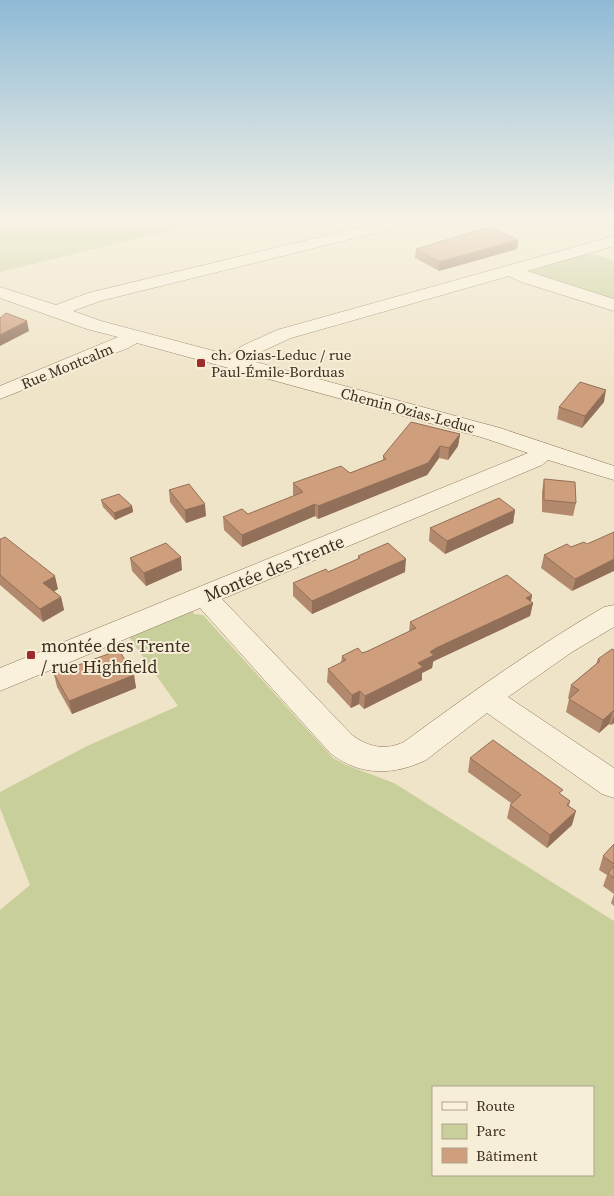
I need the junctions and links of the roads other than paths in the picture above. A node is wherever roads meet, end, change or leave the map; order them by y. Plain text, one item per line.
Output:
1 (189, 274) edge
2 (497, 274) edge
3 (519, 274) edge
4 (0, 292) edge
5 (614, 305) edge
6 (55, 312) junction
7 (133, 337) junction
8 (231, 363) junction
9 (0, 393) edge
10 (545, 451) junction
11 (614, 473) edge
12 (204, 596) junction
13 (614, 614) edge
14 (4, 671) edge
15 (486, 697) junction
16 (614, 784) edge

1 - 6 street
2 - 8 street
3 - 5 street
4 - 6 street, Chemin Ozias-Leduc
6 - 7 street, Chemin Ozias-Leduc
7 - 8 street, Chemin Ozias-Leduc
7 - 9 street, Rue Montcalm
8 - 10 street, Chemin Ozias-Leduc
10 - 11 street, Chemin Ozias-Leduc
10 - 12 street, Montée des Trente
12 - 14 street, Montée des Trente
12 - 15 street
13 - 15 street
15 - 16 street

